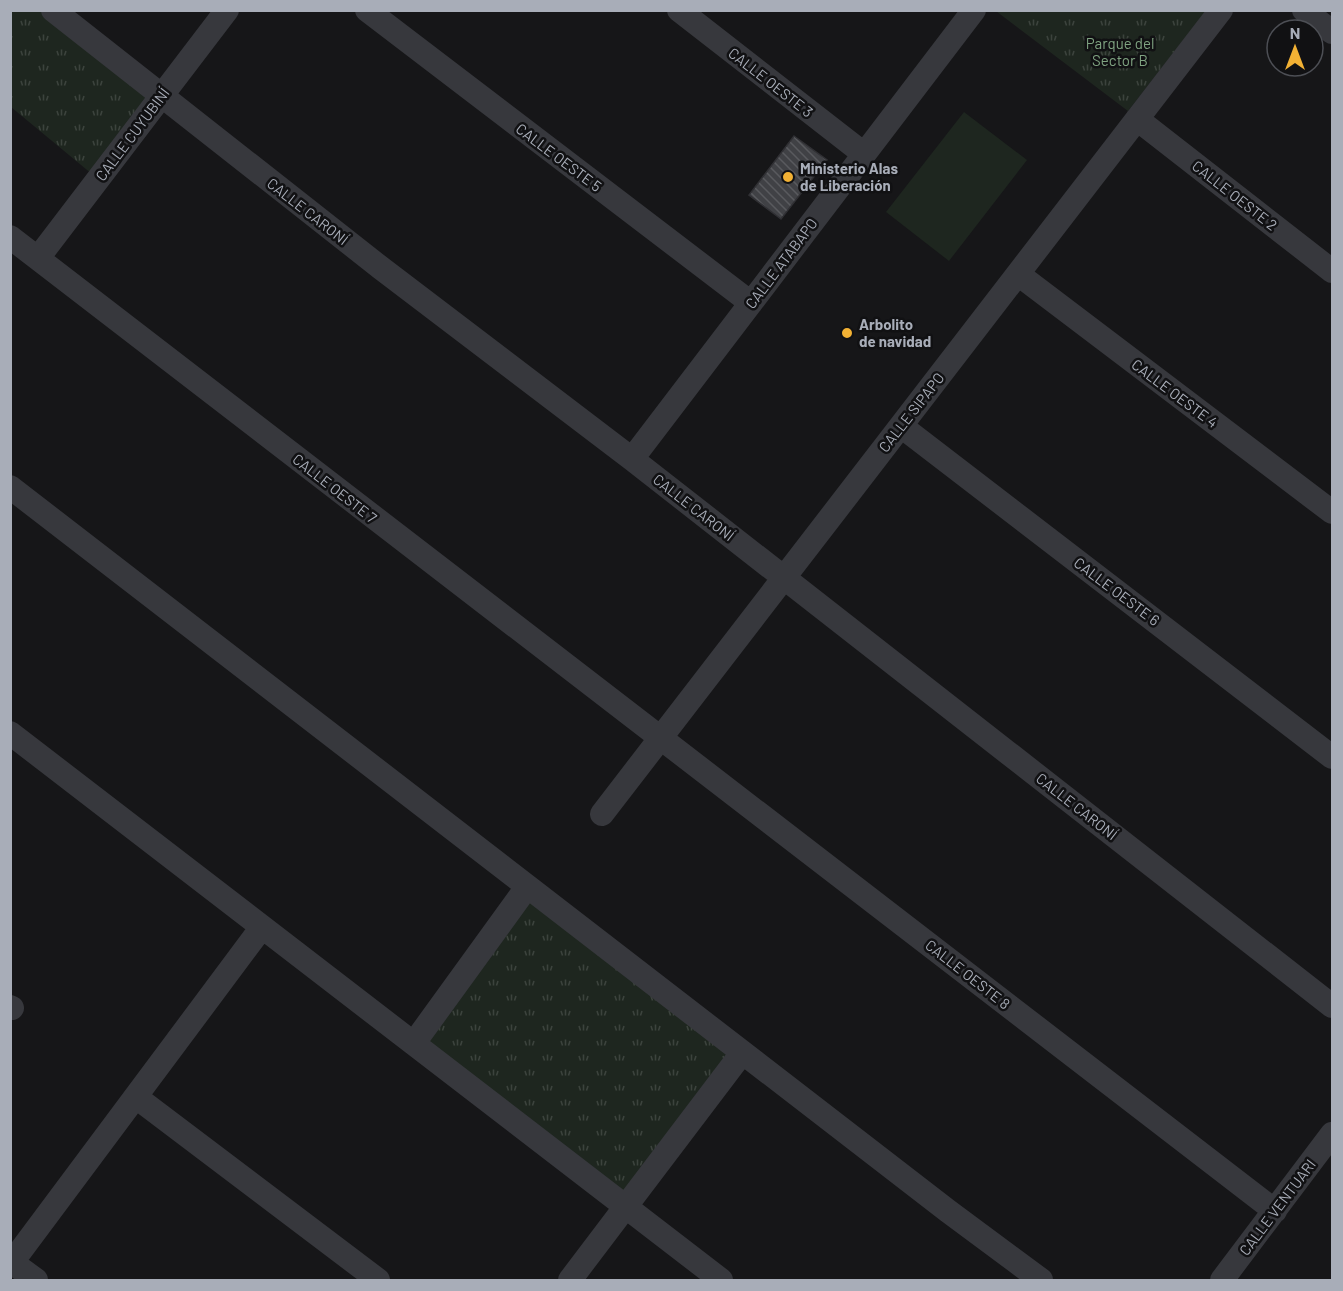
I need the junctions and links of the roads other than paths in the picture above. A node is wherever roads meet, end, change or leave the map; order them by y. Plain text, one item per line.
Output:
1 (53, 10) edge
2 (227, 10) edge
3 (367, 10) edge
4 (679, 10) edge
5 (974, 10) edge
6 (1221, 10) edge
7 (1304, 10) edge
8 (1332, 32) edge
9 (161, 95) junction
10 (1137, 119) junction
11 (864, 154) junction
12 (10, 237) edge
13 (38, 258) junction
14 (1332, 272) edge
15 (1018, 274) junction
16 (751, 303) junction
17 (901, 426) junction
18 (632, 459) junction
19 (10, 487) edge
20 (1332, 512) edge
21 (784, 577) junction
22 (10, 733) edge
23 (662, 737) junction
24 (1332, 757) edge
25 (603, 814) dead end
26 (527, 887) junction
27 (262, 927) junction
28 (1332, 1006) edge
29 (414, 1043) junction
30 (742, 1053) junction
31 (136, 1097) junction
32 (1332, 1134) edge
33 (625, 1206) junction
34 (1275, 1211) junction
35 (11, 1263) edge
36 (36, 1281) edge
37 (378, 1281) edge
38 (570, 1281) edge
39 (722, 1281) edge
40 (1041, 1281) edge
41 (1222, 1281) edge

1 - 9 street, CALLE CARONÍ
2 - 9 street, CALLE CUYUBINÍ
3 - 16 street, CALLE OESTE 5
4 - 11 street, CALLE OESTE 3
5 - 11 street, CALLE ATABAPO
6 - 10 street, CALLE SIPAPO
7 - 8 street
9 - 13 street, CALLE CUYUBINÍ
9 - 18 street, CALLE CARONÍ
10 - 14 street, CALLE OESTE 2
10 - 15 street, CALLE SIPAPO
11 - 16 street, CALLE ATABAPO
12 - 13 street, CALLE OESTE 7
13 - 23 street, CALLE OESTE 7
15 - 17 street, CALLE SIPAPO
15 - 20 street, CALLE OESTE 4
16 - 18 street, CALLE ATABAPO
17 - 21 street, CALLE SIPAPO
17 - 24 street, CALLE OESTE 6
18 - 21 street, CALLE CARONÍ
19 - 26 street
21 - 23 street, CALLE SIPAPO
21 - 28 street, CALLE CARONÍ
22 - 27 street
23 - 25 street, CALLE SIPAPO
23 - 34 street, CALLE OESTE 8
26 - 29 street
26 - 30 street
27 - 29 street
27 - 31 street
29 - 33 street
30 - 33 street
30 - 40 street
31 - 35 street
31 - 37 street
32 - 34 street, CALLE VENTUARI
33 - 38 street
33 - 39 street
34 - 41 street, CALLE VENTUARI
35 - 36 street

